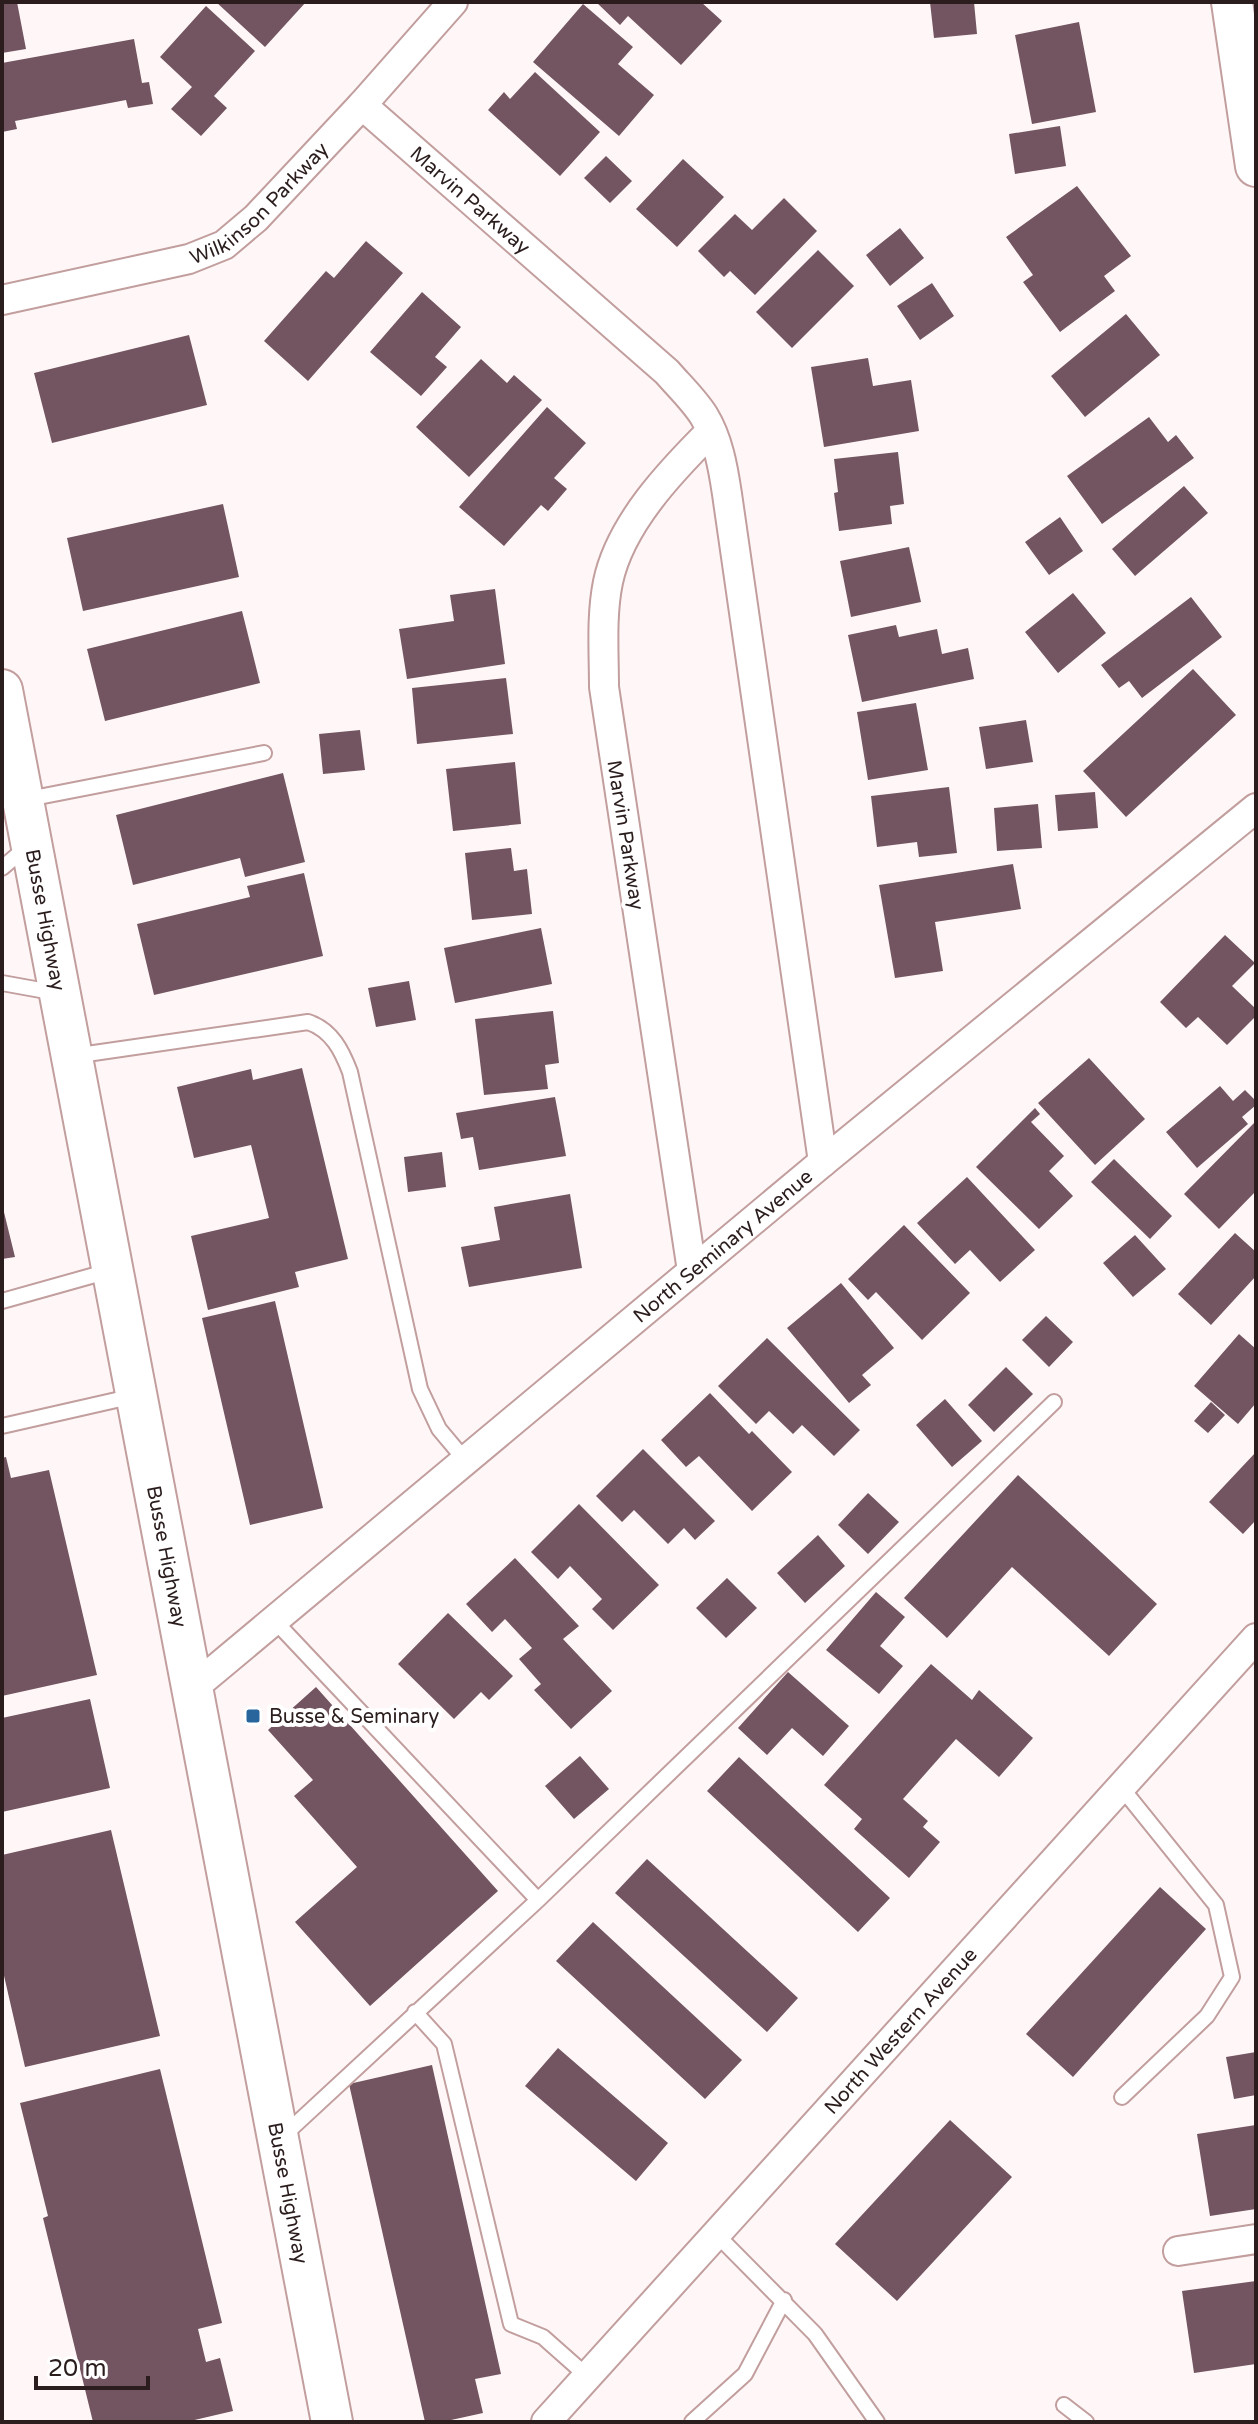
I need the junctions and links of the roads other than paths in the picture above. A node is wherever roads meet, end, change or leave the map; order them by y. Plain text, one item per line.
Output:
1 (453, 2) edge
2 (1232, 2) edge
3 (362, 105) junction
4 (1256, 166) edge
5 (2, 300) edge
6 (711, 431) junction
7 (2, 690) edge
8 (264, 753) dead end
9 (23, 801) junction
10 (1256, 808) edge
11 (17, 856) edge
12 (2, 983) edge
13 (60, 994) junction
14 (72, 1056) junction
15 (823, 1162) junction
16 (113, 1269) junction
17 (692, 1271) junction
18 (2, 1301) edge
19 (136, 1396) junction
20 (1054, 1402) dead end
21 (2, 1426) edge
22 (465, 1460) junction
23 (273, 1619) junction
24 (1256, 1638) edge
25 (193, 1688) junction
26 (1121, 1787) junction
27 (538, 1900) junction
28 (415, 2012) junction
29 (1122, 2097) dead end
30 (279, 2140) junction
31 (716, 2234) junction
32 (1256, 2239) edge
33 (1178, 2251) dead end
34 (784, 2300) junction
35 (587, 2376) junction
36 (1064, 2405) dead end
37 (332, 2422) edge
38 (546, 2422) edge
39 (692, 2422) edge
40 (877, 2422) edge
41 (1086, 2422) edge

1 - 3 street, Wilkinson Parkway
2 - 4 main road
3 - 5 street, Wilkinson Parkway
3 - 6 street, Marvin Parkway
6 - 15 street, Marvin Parkway
6 - 17 street, Marvin Parkway
7 - 9 main road, Busse Highway
8 - 9 lane
9 - 11 main road, Busse Highway
10 - 15 street, North Seminary Avenue
11 - 13 main road, Busse Highway
12 - 13 lane
13 - 14 main road, Busse Highway
14 - 16 main road, Busse Highway
14 - 22 lane
15 - 17 street, North Seminary Avenue
16 - 18 lane
16 - 19 main road, Busse Highway
17 - 22 street, North Seminary Avenue
19 - 21 lane
19 - 25 main road, Busse Highway
20 - 27 lane
22 - 23 street, North Seminary Avenue
23 - 25 street, North Seminary Avenue
23 - 27 lane
24 - 26 street, North Western Avenue
25 - 30 main road, Busse Highway
26 - 29 lane
26 - 31 street, North Western Avenue
27 - 28 lane
28 - 30 lane
28 - 35 lane
30 - 37 main road, Busse Highway
31 - 34 lane
31 - 35 street, North Western Avenue
32 - 33 street
34 - 39 lane
34 - 40 lane
35 - 38 street, North Western Avenue
36 - 41 lane

